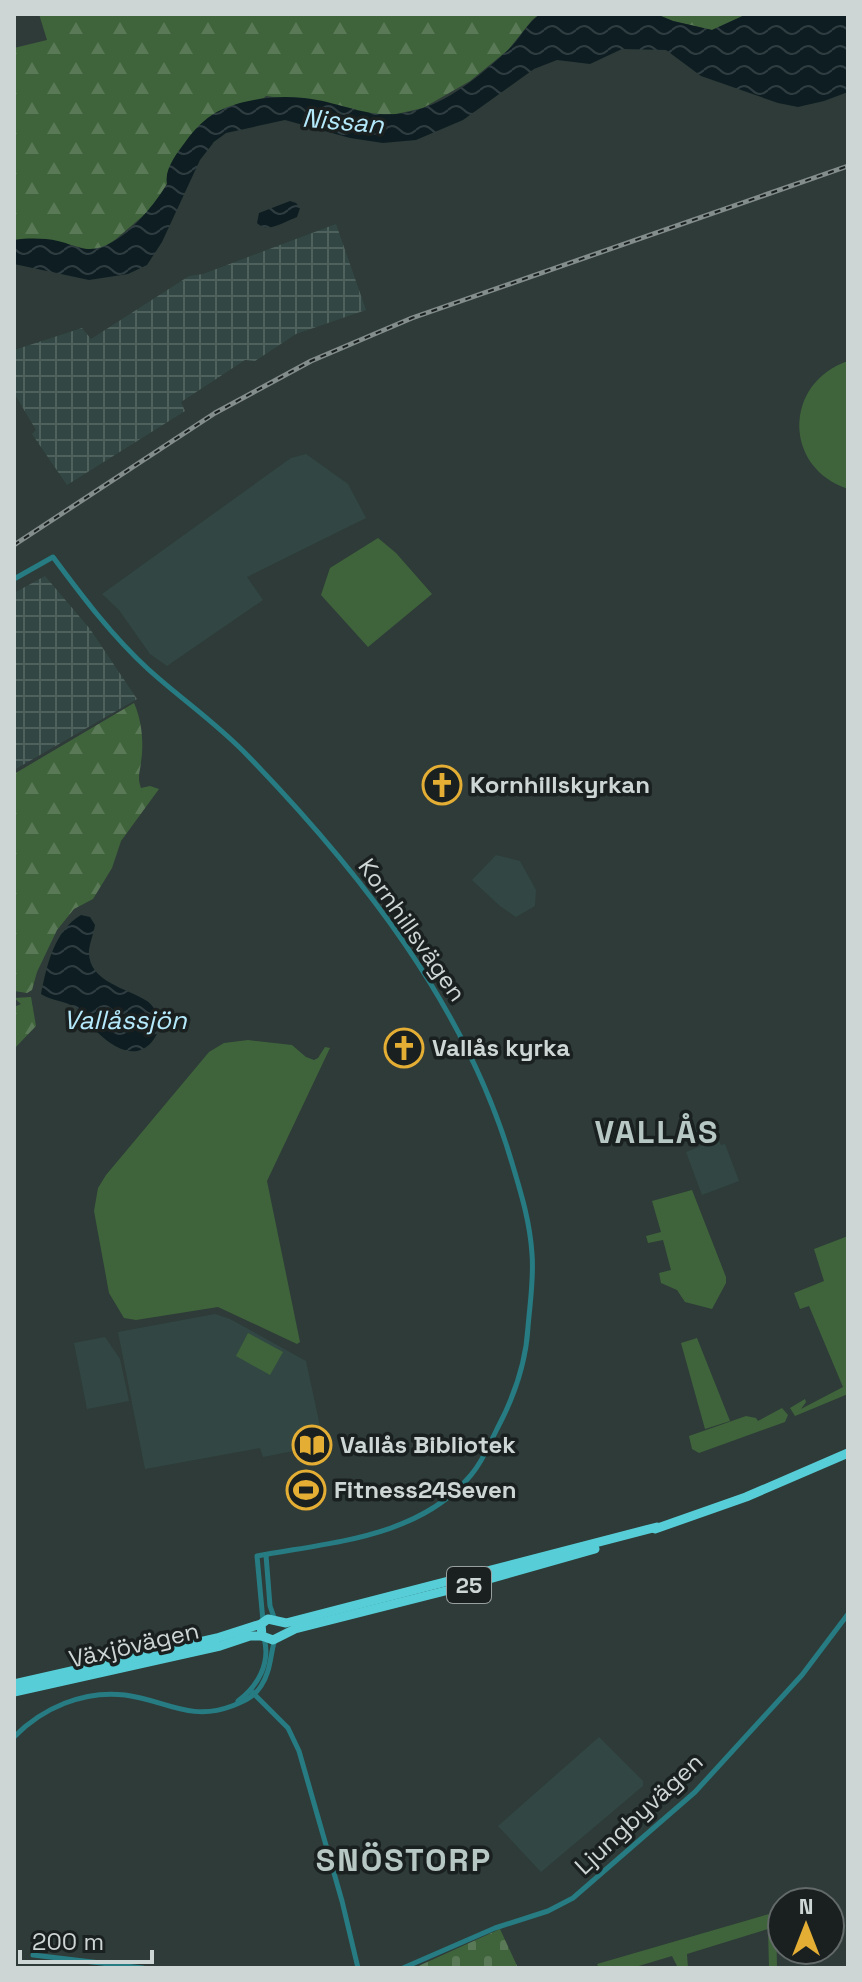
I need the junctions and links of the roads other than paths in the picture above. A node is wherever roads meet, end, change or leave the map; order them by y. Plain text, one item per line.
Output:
1 (14, 579) edge
2 (848, 1453) edge
3 (657, 1527) junction
4 (265, 1554) junction
5 (848, 1614) edge
6 (276, 1621) junction
7 (262, 1623) junction
8 (263, 1637) junction
9 (277, 1637) junction
10 (14, 1684) edge
11 (14, 1692) edge
12 (252, 1693) junction
13 (14, 1737) edge
14 (33, 1955) dead end
15 (143, 1968) edge
16 (358, 1968) edge
17 (403, 1968) edge

1 - 4 street, Kornhillsvägen
2 - 3 highway, Växjövägen / 25
3 - 6 highway, Växjövägen / 25
3 - 9 highway, Växjövägen / 25
4 - 6 street
4 - 7 street, Kornhillsvägen
5 - 17 street, Ljungbyvägen
6 - 7 highway, Växjövägen / 25
6 - 9 highway
7 - 8 highway
7 - 10 highway, Växjövägen / 25
8 - 9 highway, Växjövägen / 25
8 - 11 highway, Växjövägen / 25
8 - 12 street
9 - 12 street
12 - 13 street
12 - 16 street
14 - 15 street

